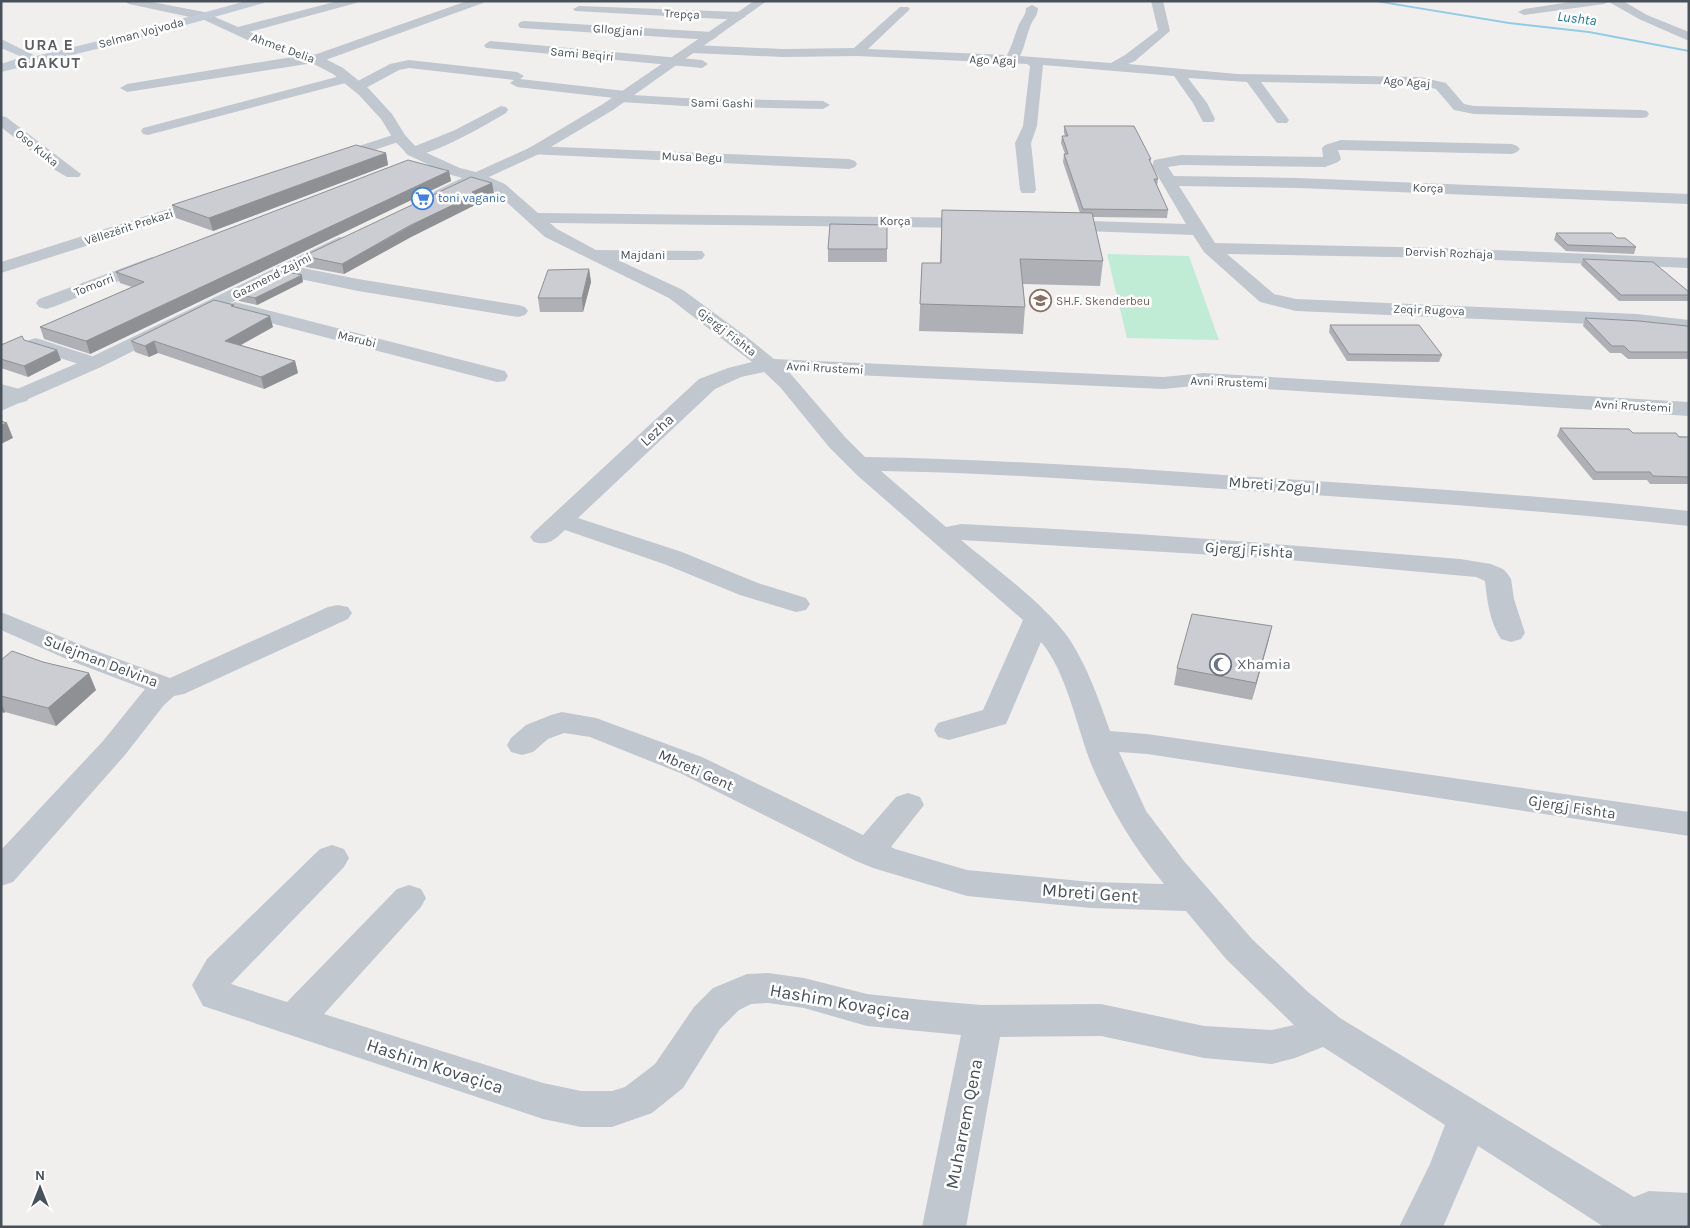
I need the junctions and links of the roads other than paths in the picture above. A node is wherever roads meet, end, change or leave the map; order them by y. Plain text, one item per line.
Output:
1 (129, 1) edge
2 (260, 1) edge
3 (352, 1) edge
4 (479, 1) edge
5 (762, 1) edge
6 (1157, 1) edge
7 (1604, 1) edge
8 (1614, 1) edge
9 (1032, 8) dead end
10 (565, 9) dead end
11 (904, 9) dead end
12 (1524, 12) dead end
13 (204, 16) junction
14 (740, 16) junction
15 (376, 24) dead end
16 (524, 25) dead end
17 (411, 26) junction
18 (238, 31) junction
19 (742, 32) dead end
20 (715, 33) junction
21 (1689, 38) edge
22 (1, 43) edge
23 (490, 45) dead end
24 (692, 49) junction
25 (856, 52) junction
26 (928, 56) junction
27 (19, 57) junction
28 (312, 59) junction
29 (1010, 60) junction
30 (673, 62) junction
31 (1032, 62) junction
32 (3, 64) edge
33 (716, 65) dead end
34 (1112, 67) junction
35 (921, 70) dead end
36 (1178, 73) junction
37 (1251, 78) junction
38 (353, 82) junction
39 (127, 88) dead end
40 (623, 96) junction
41 (823, 105) dead end
42 (500, 110) dead end
43 (1642, 114) dead end
44 (1208, 119) dead end
45 (1, 120) edge
46 (1282, 120) dead end
47 (148, 131) dead end
48 (399, 137) junction
49 (1512, 149) dead end
50 (534, 151) junction
51 (413, 158) junction
52 (319, 164) edge
53 (849, 164) dead end
54 (73, 174) dead end
55 (477, 178) junction
56 (1168, 181) junction
57 (1028, 190) dead end
58 (226, 196) edge
59 (1689, 199) edge
60 (423, 202) edge
61 (534, 218) junction
62 (999, 223) edge
63 (1036, 224) edge
64 (1198, 230) junction
65 (352, 236) edge
66 (1210, 248) junction
67 (590, 254) junction
68 (696, 255) dead end
69 (165, 257) edge
70 (1689, 263) edge
71 (1, 268) edge
72 (283, 270) junction
73 (46, 303) dead end
74 (217, 303) junction
75 (518, 311) dead end
76 (1689, 326) edge
77 (36, 344) edge
78 (94, 362) junction
79 (769, 365) junction
80 (497, 376) dead end
81 (7, 397) edge
82 (1689, 409) edge
83 (859, 464) junction
84 (1689, 520) edge
85 (942, 535) junction
86 (796, 604) dead end
87 (338, 613) dead end
88 (1037, 619) junction
89 (1, 620) edge
90 (1511, 633) dead end
91 (167, 687) junction
92 (949, 730) dead end
93 (1098, 740) junction
94 (522, 745) dead end
95 (908, 805) dead end
96 (1689, 824) edge
97 (868, 852) junction
98 (332, 858) dead end
99 (1, 873) edge
100 (409, 898) dead end
101 (1197, 898) junction
102 (294, 1020) junction
103 (981, 1021) junction
104 (1326, 1029) junction
105 (1468, 1119) junction
106 (1689, 1214) edge
107 (1640, 1225) edge
108 (944, 1227) edge
109 (1421, 1227) edge

1 - 13 street, Ahmet Delia
2 - 13 main road, Selman Vojvoda
3 - 18 street
4 - 17 street
5 - 14 street
6 - 34 street
7 - 12 street
8 - 21 street
9 - 29 street
10 - 14 street, Trepça
11 - 25 street
13 - 18 street, Ahmet Delia
13 - 27 main road, Selman Vojvoda
14 - 20 street
15 - 17 street
16 - 20 street, Gllogjani
17 - 28 street
18 - 28 street, Ahmet Delia
19 - 20 street
20 - 24 street
22 - 27 main road
23 - 30 street, Sami Beqiri
24 - 25 street, Ago Agaj
24 - 30 street
25 - 26 street, Ago Agaj
26 - 29 street, Ago Agaj
26 - 35 street
27 - 32 main road
28 - 38 street, Ahmet Delia
28 - 39 street
29 - 31 street, Ago Agaj
30 - 33 street, Sami Beqiri
30 - 40 street
31 - 34 street, Ago Agaj
31 - 57 street
34 - 36 street, Ago Agaj
36 - 37 street, Ago Agaj
36 - 44 street
37 - 43 street, Ago Agaj
37 - 46 street
38 - 40 street, Sami Gashi
38 - 47 street
38 - 48 street, Ahmet Delia
40 - 41 street, Sami Gashi
40 - 50 street
42 - 51 street
45 - 54 street, Oso Kuka
48 - 51 street, Ahmet Delia
48 - 52 street
49 - 56 street
50 - 53 street, Musa Begu
50 - 55 street
51 - 55 street, Ahmet Delia
55 - 60 street
55 - 61 street, Gjergj Fishta
56 - 59 street, Korça
56 - 64 street
58 - 71 street, Vëllezërit Prekazi
61 - 62 street, Korça
61 - 67 street, Gjergj Fishta
63 - 64 street
64 - 66 street, Zeqir Rugova
65 - 72 street, Gazmend Zajmi
66 - 70 street, Dervish Rozhaja
66 - 76 street, Zeqir Rugova
67 - 68 street, Majdani
67 - 79 street, Gjergj Fishta
69 - 73 street, Tomorri
72 - 74 street, Gazmend Zajmi
72 - 75 street
74 - 78 street, Gazmend Zajmi
74 - 80 street, Marubi
77 - 78 street
78 - 81 street, Gazmend Zajmi
79 - 82 street, Avni Rrustemi
79 - 83 street, Gjergj Fishta
79 - 86 street, Lezha
83 - 84 street, Mbreti Zogu I
83 - 85 street, Gjergj Fishta
85 - 88 street, Gjergj Fishta
85 - 90 street, Gjergj Fishta
87 - 91 street, Sulejman Delvina
88 - 92 street
88 - 93 street, Gjergj Fishta
89 - 91 street, Sulejman Delvina
91 - 99 street
93 - 96 street, Gjergj Fishta
93 - 101 street, Gjergj Fishta
94 - 97 street, Mbreti Gent
95 - 97 street
97 - 101 street, Mbreti Gent
98 - 102 street, Hashim Kovaçica
100 - 102 street
101 - 104 street, Gjergj Fishta
102 - 103 street, Hashim Kovaçica
103 - 104 street, Hashim Kovaçica
103 - 108 street, Muharrem Qena
104 - 105 street, Gjergj Fishta
105 - 107 street, Gjergj Fishta
105 - 109 street
106 - 107 street

